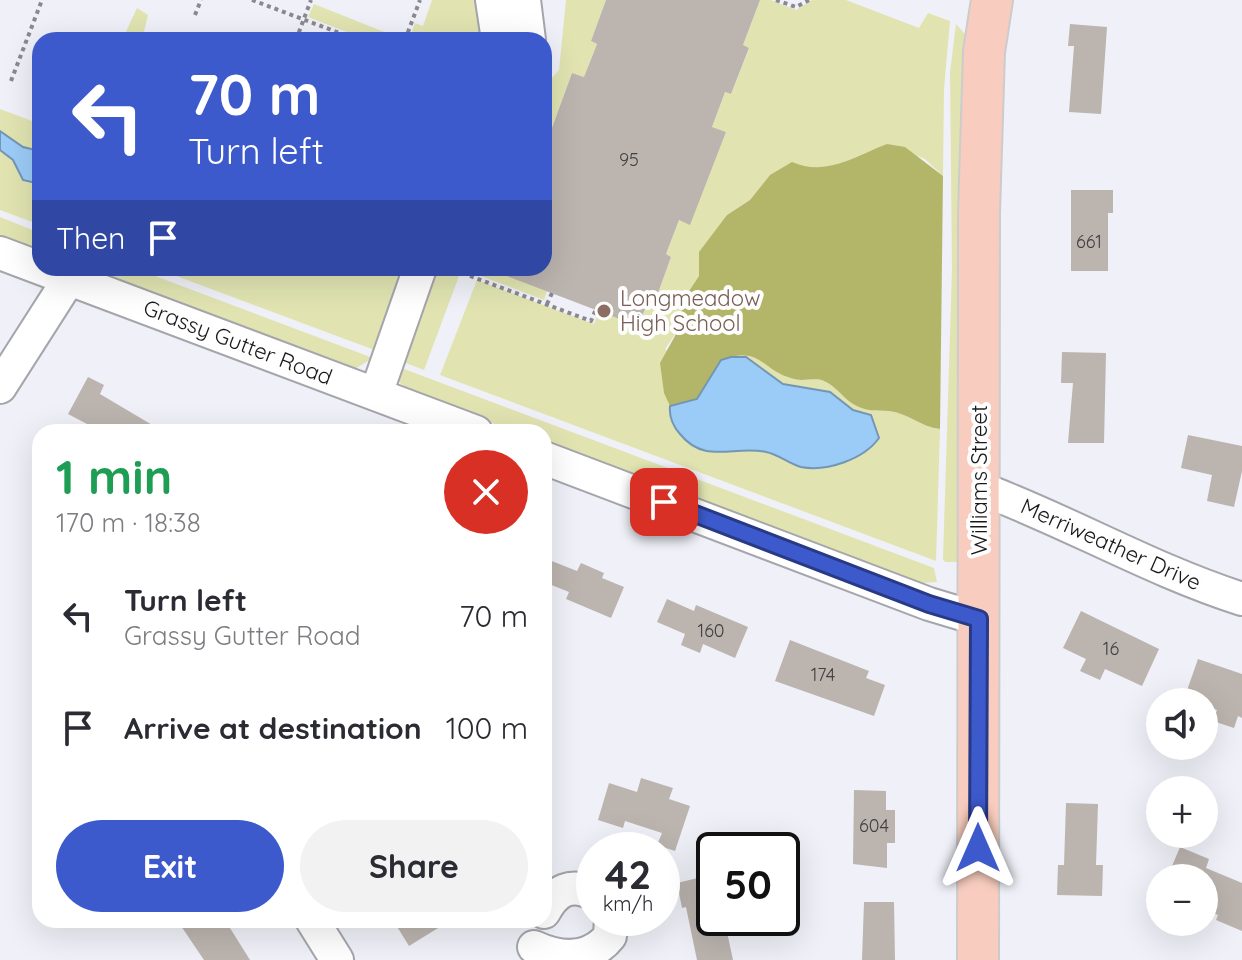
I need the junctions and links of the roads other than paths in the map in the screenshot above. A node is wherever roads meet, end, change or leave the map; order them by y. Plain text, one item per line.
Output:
1 (492, 0) edge
2 (524, 0) edge
3 (992, 0) edge
4 (497, 32) edge
5 (528, 32) edge
6 (0, 253) edge
7 (32, 265) edge
8 (61, 276) edge
9 (417, 276) edge
10 (69, 279) junction
11 (0, 387) edge
12 (376, 394) junction
13 (408, 420) edge
14 (431, 424) edge
15 (552, 461) edge
16 (979, 488) junction
17 (1242, 599) edge
18 (979, 619) junction
19 (576, 888) edge
20 (552, 898) edge
21 (317, 928) edge
22 (610, 936) edge
23 (528, 942) edge
24 (337, 960) edge
25 (978, 960) edge

1 - 4 street
2 - 5 street
3 - 16 main road, Williams Street
6 - 7 street, Grassy Gutter Road
8 - 10 street, Grassy Gutter Road
9 - 12 street
10 - 11 street
10 - 12 street, Grassy Gutter Road
12 - 13 street, Grassy Gutter Road
13 - 14 street, Grassy Gutter Road
15 - 18 street
16 - 17 street, Merriweather Drive
16 - 18 main road, Williams Street
18 - 25 main road, Williams Street
19 - 20 street
21 - 24 street
22 - 23 street

